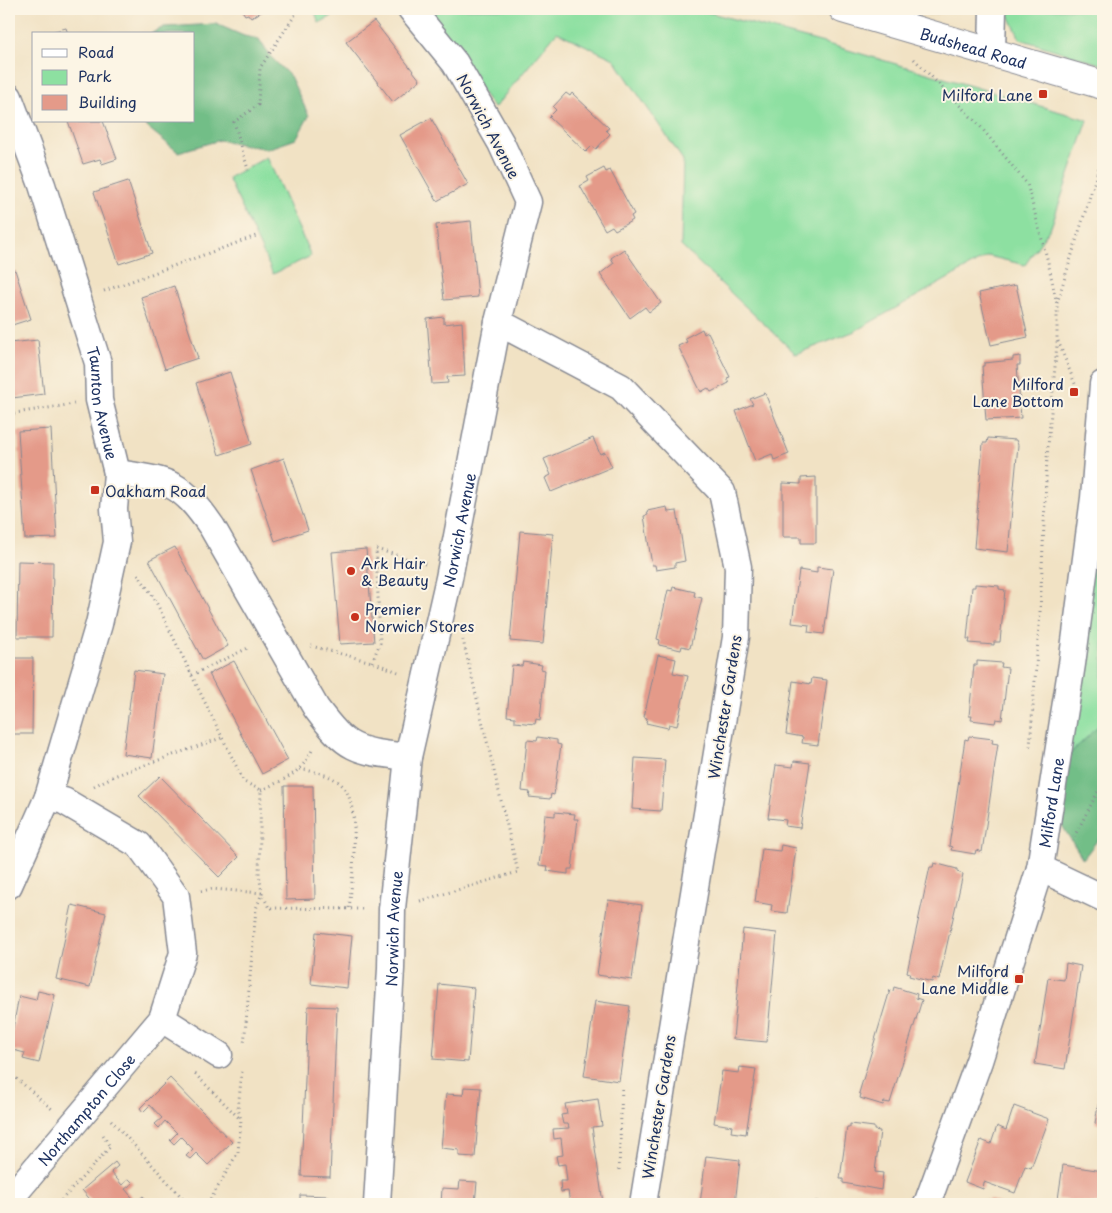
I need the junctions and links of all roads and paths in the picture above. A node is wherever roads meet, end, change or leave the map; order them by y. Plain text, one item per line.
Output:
1 (298, 9) edge
2 (411, 9) edge
3 (844, 9) edge
4 (993, 9) edge
5 (992, 52) junction
6 (910, 54) dead end
7 (1103, 85) edge
8 (9, 97) edge
9 (1103, 154) edge
10 (247, 166) dead end
11 (256, 236) dead end
12 (113, 288) dead end
13 (1056, 304) junction
14 (498, 322) junction
15 (1103, 384) edge
16 (99, 400) junction
17 (9, 414) edge
18 (117, 473) junction
19 (117, 542) junction
20 (450, 572) junction
21 (275, 635) junction
22 (462, 635) dead end
23 (192, 675) junction
24 (221, 738) junction
25 (1029, 756) dead end
26 (408, 757) junction
27 (114, 776) dead end
28 (1103, 782) edge
29 (261, 790) junction
30 (48, 797) junction
31 (1048, 872) junction
32 (9, 885) edge
33 (212, 889) dead end
34 (262, 893) junction
35 (1103, 898) edge
36 (392, 910) junction
37 (162, 1018) junction
38 (231, 1054) joint
39 (243, 1063) dead end
40 (189, 1068) dead end
41 (9, 1072) edge
42 (622, 1086) dead end
43 (49, 1107) dead end
44 (241, 1120) junction
45 (104, 1123) dead end
46 (100, 1128) dead end
47 (619, 1175) dead end
48 (9, 1200) edge
49 (60, 1204) edge
50 (188, 1204) edge
51 (208, 1204) edge
52 (377, 1204) edge
53 (643, 1204) edge
54 (927, 1204) edge

1 - 10 path
2 - 14 street, Norwich Avenue
3 - 5 street, Budshead Road
4 - 5 street
5 - 7 street, Budshead Road
6 - 13 path
8 - 16 street, Taunton Avenue
9 - 13 path
11 - 12 path
13 - 25 path
14 - 20 street, Norwich Avenue
14 - 53 street, Winchester Gardens
15 - 31 street, Milford Lane
16 - 17 path
16 - 18 street, Taunton Avenue
18 - 19 street, Taunton Avenue
18 - 21 street
19 - 23 path
19 - 30 street, Taunton Avenue
20 - 21 path
20 - 26 street, Norwich Avenue
21 - 23 path
21 - 26 street
22 - 36 path
23 - 24 path
24 - 27 path
24 - 29 path
26 - 36 street, Norwich Avenue
28 - 31 path
29 - 34 path
29 - 34 path
30 - 32 street, Taunton Avenue
30 - 37 street, Northampton Close
31 - 35 street
31 - 54 street, Milford Lane
33 - 34 path
34 - 38 path
36 - 52 street, Norwich Avenue
37 - 38 street
37 - 48 street, Northampton Close
39 - 44 path
40 - 44 path
41 - 43 path
42 - 47 path
44 - 51 path
45 - 50 path
46 - 49 path

